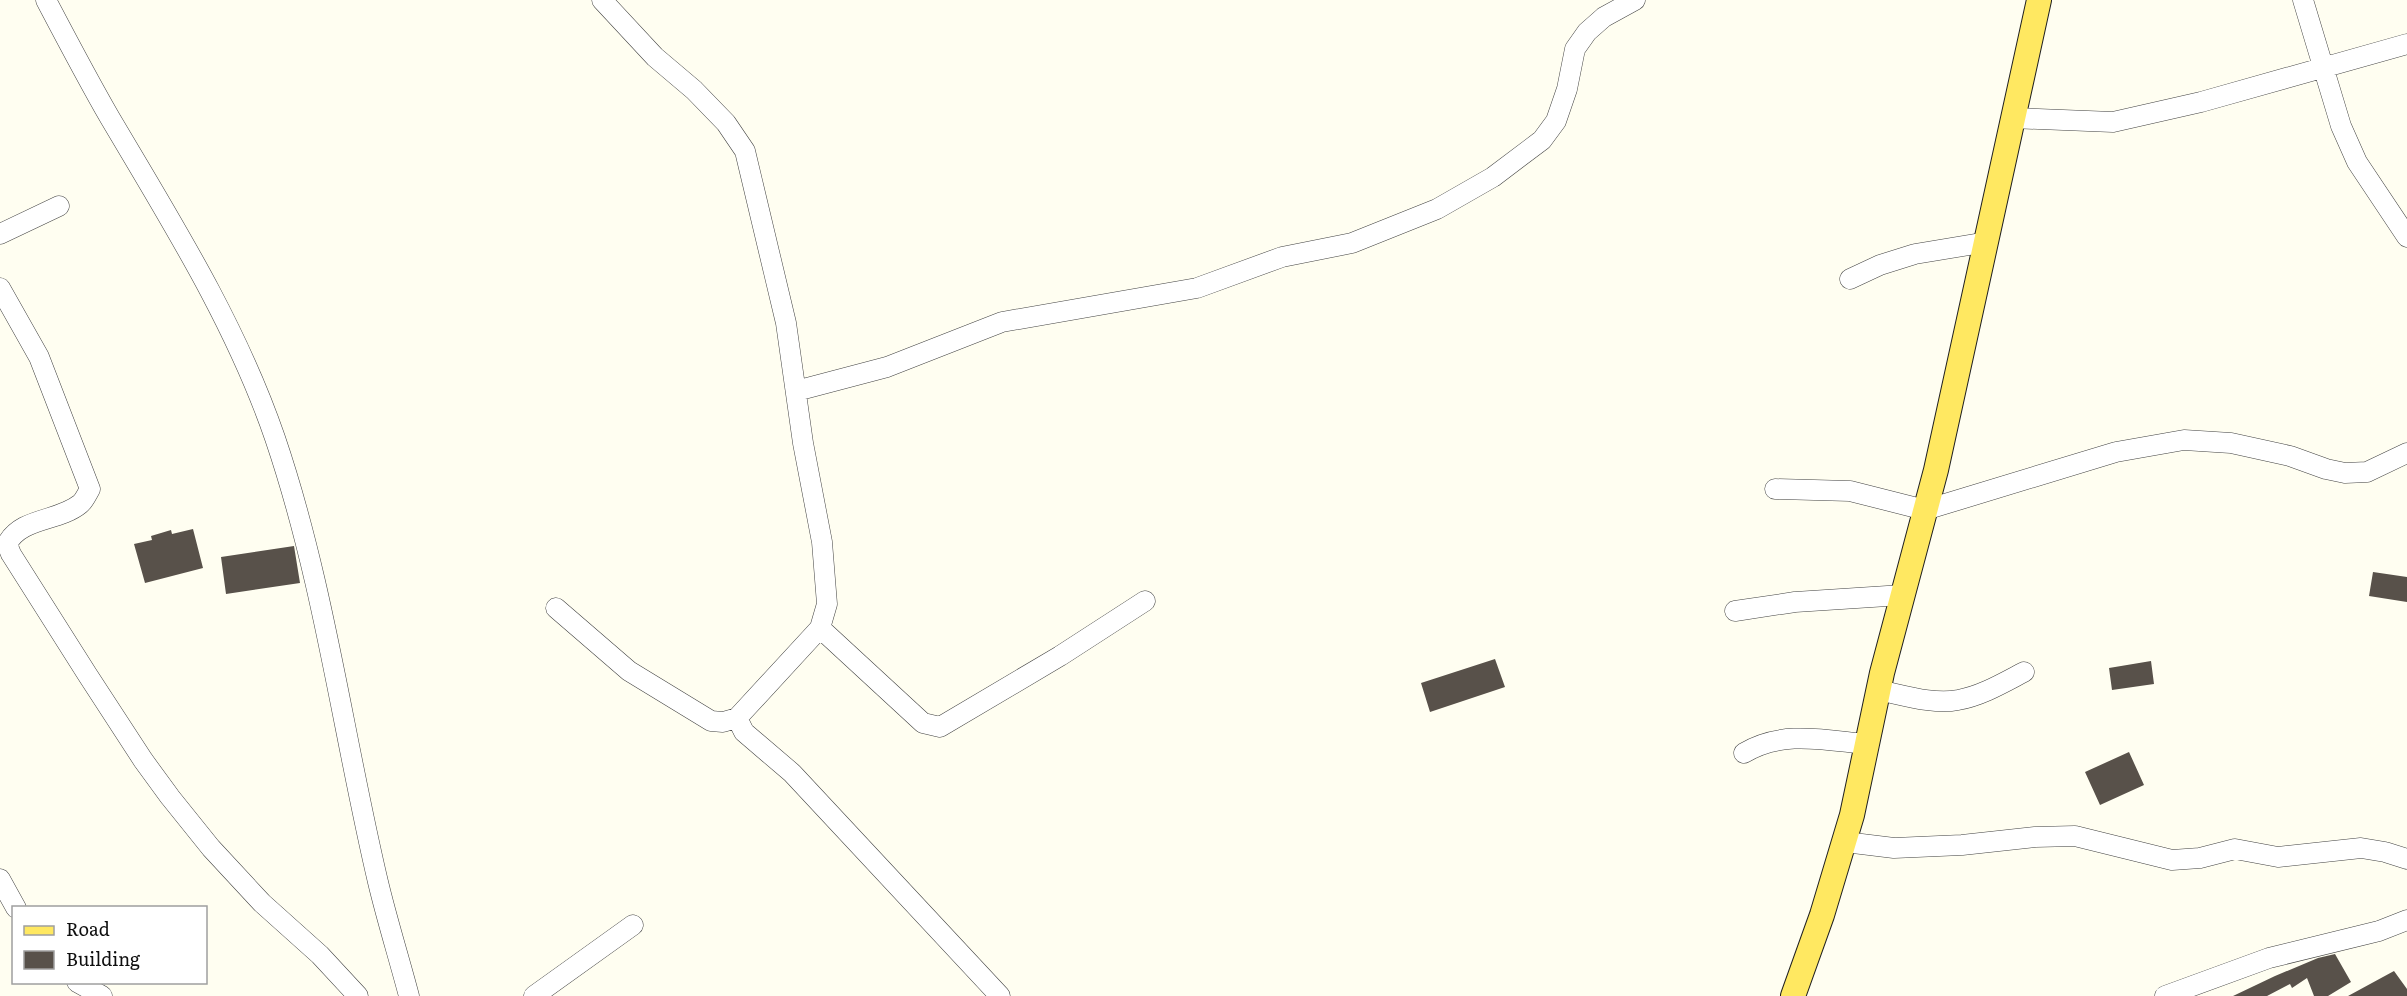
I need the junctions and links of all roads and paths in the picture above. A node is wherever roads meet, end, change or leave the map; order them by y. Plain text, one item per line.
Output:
1 (46, 0) edge
2 (602, 0) edge
3 (1635, 0) edge
4 (2039, 0) edge
5 (2303, 0) edge
6 (2407, 44) edge
7 (2324, 66) junction
8 (2012, 118) junction
9 (59, 206) dead end
10 (0, 234) edge
11 (2407, 237) edge
12 (1987, 242) junction
13 (1850, 279) dead end
14 (0, 288) edge
15 (796, 391) junction
16 (2407, 453) edge
17 (1775, 489) dead end
18 (1926, 510) junction
19 (1903, 595) junction
20 (1145, 601) dead end
21 (556, 608) dead end
22 (1735, 611) dead end
23 (820, 628) junction
24 (2024, 672) dead end
25 (1878, 690) junction
26 (737, 718) junction
27 (1866, 744) junction
28 (1744, 753) dead end
29 (1845, 842) junction
30 (2407, 860) edge
31 (0, 879) edge
32 (15, 906) edge
33 (2407, 920) edge
34 (633, 925) dead end
35 (80, 984) edge
36 (101, 996) edge
37 (358, 996) edge
38 (410, 996) edge
39 (534, 996) edge
40 (1000, 996) edge
41 (1793, 996) edge
42 (2165, 996) edge

1 - 38 street
2 - 15 street
3 - 15 street
4 - 8 main road
5 - 7 street
6 - 7 street
7 - 8 street
7 - 11 street
8 - 12 main road
9 - 10 street
12 - 13 street
12 - 18 main road
14 - 37 street
15 - 23 street
16 - 18 street
17 - 18 street
18 - 19 main road
19 - 22 street
19 - 25 main road
20 - 23 street
21 - 26 street
23 - 26 street
24 - 25 street
25 - 27 main road
26 - 40 street
27 - 28 street
27 - 29 main road
29 - 30 street
29 - 41 main road
31 - 32 street
33 - 42 street
34 - 39 street
35 - 36 street

